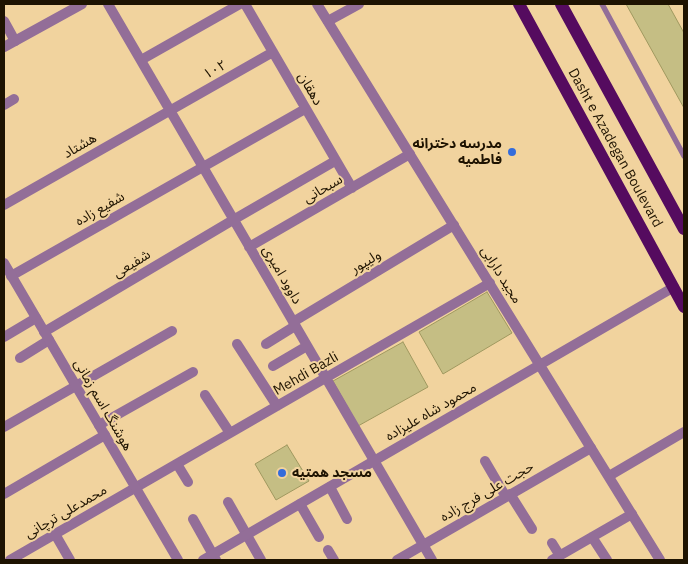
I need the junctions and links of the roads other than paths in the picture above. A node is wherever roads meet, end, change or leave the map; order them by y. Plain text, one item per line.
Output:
1 (82, 4) edge
2 (108, 4) edge
3 (240, 4) edge
4 (245, 4) edge
5 (317, 4) edge
6 (359, 4) edge
7 (519, 4) edge
8 (561, 4) edge
9 (602, 4) edge
10 (4, 21) edge
11 (328, 21) junction
12 (15, 41) junction
13 (4, 47) edge
14 (273, 52) junction
15 (141, 60) junction
16 (14, 99) dead end
17 (4, 105) edge
18 (305, 109) junction
19 (170, 110) junction
20 (410, 154) junction
21 (684, 156) edge
22 (335, 161) junction
23 (203, 167) junction
24 (352, 188) junction
25 (4, 205) edge
26 (234, 220) junction
27 (454, 225) junction
28 (684, 228) edge
29 (250, 247) junction
30 (4, 263) edge
31 (11, 276) junction
32 (490, 283) junction
33 (674, 287) junction
34 (684, 307) edge
35 (36, 318) junction
36 (294, 324) junction
37 (172, 331) dead end
38 (46, 336) junction
39 (4, 337) edge
40 (237, 344) dead end
41 (266, 344) dead end
42 (307, 346) junction
43 (20, 358) dead end
44 (540, 365) junction
45 (273, 366) dead end
46 (193, 372) dead end
47 (326, 378) junction
48 (76, 386) junction
49 (205, 395) dead end
50 (277, 406) junction
51 (99, 424) junction
52 (4, 426) edge
53 (684, 432) edge
54 (230, 433) junction
55 (105, 435) junction
56 (591, 448) junction
57 (374, 461) junction
58 (485, 461) dead end
59 (177, 464) junction
60 (608, 476) junction
61 (188, 482) dead end
62 (330, 487) junction
63 (136, 488) junction
64 (4, 494) edge
65 (508, 496) junction
66 (228, 502) dead end
67 (300, 504) junction
68 (632, 514) junction
69 (193, 519) dead end
70 (347, 519) dead end
71 (532, 529) dead end
72 (55, 534) junction
73 (246, 535) junction
74 (319, 537) dead end
75 (592, 537) junction
76 (552, 543) dead end
77 (423, 545) junction
78 (328, 550) dead end
79 (214, 557) edge
80 (556, 558) edge
81 (10, 560) edge
82 (70, 560) edge
83 (178, 560) edge
84 (203, 560) edge
85 (260, 560) edge
86 (334, 560) edge
87 (397, 560) edge
88 (432, 560) edge
89 (607, 560) edge
90 (660, 560) edge

1 - 12 street
2 - 15 street, داوود امیری
3 - 15 street
4 - 14 street, دهقان
5 - 11 street, مجید دارابی
6 - 11 street
7 - 33 main road, Dasht e Azadegan Boulevard
8 - 28 main road, Dasht e Azadegan Boulevard
9 - 21 lane
10 - 12 street
11 - 20 street, مجید دارابی
12 - 13 street
14 - 18 street, دهقان
14 - 19 street, ۱۰۲
15 - 19 street, داوود امیری
16 - 17 street
18 - 22 street, دهقان
18 - 23 street, شفیع زاده
19 - 23 street, داوود امیری
19 - 25 street, هشتاد
20 - 24 street, سبحانی
20 - 27 street, مجید دارابی
22 - 24 street, دهقان
22 - 26 street, شفیعی
23 - 26 street, داوود امیری
23 - 31 street, شفیع زاده
24 - 29 street, سبحانی
26 - 29 street, داوود امیری
26 - 38 street, شفیعی
27 - 32 street, مجید دارابی
27 - 36 street, ولیپور
29 - 36 street, داوود امیری
30 - 31 street, هوشنگ اسم زمانی
31 - 35 street, هوشنگ اسم زمانی
32 - 44 street, مجید دارابی
32 - 47 street, Mehdi Bazli
33 - 34 main road, Dasht e Azadegan Boulevard
33 - 44 street, محمود شاه علیزاده
35 - 38 street, هوشنگ اسم زمانی
35 - 39 street
36 - 41 street, ولیپور
36 - 42 street, داوود امیری
37 - 48 street
38 - 43 street, شفیعی
38 - 48 street, هوشنگ اسم زمانی
40 - 50 street
42 - 45 street
42 - 47 street, داوود امیری
44 - 56 street, مجید دارابی
44 - 57 street, محمود شاه علیزاده
46 - 51 street
47 - 50 street, Mehdi Bazli
47 - 57 street, داوود امیری
48 - 51 street, هوشنگ اسم زمانی
48 - 52 street
49 - 54 street
50 - 54 street, Mehdi Bazli
51 - 55 street, هوشنگ اسم زمانی
53 - 60 street
54 - 59 street, Mehdi Bazli
55 - 63 street, هوشنگ اسم زمانی
55 - 64 street
56 - 60 street, مجید دارابی
56 - 65 street, حجت علی فرج زاده
57 - 62 street, محمود شاه علیزاده
57 - 77 street, داوود امیری
58 - 65 street
59 - 61 street
59 - 63 street, Mehdi Bazli
60 - 68 street, مجید دارابی
62 - 67 street, محمود شاه علیزاده
62 - 70 street
63 - 72 street, محمدعلی ترچانی
63 - 83 street, هوشنگ اسم زمانی
65 - 71 street
65 - 77 street, حجت علی فرج زاده
66 - 73 street
67 - 73 street, محمود شاه علیزاده
67 - 74 street
68 - 75 street
68 - 90 street, مجید دارابی
69 - 79 street
72 - 81 street, محمدعلی ترچانی
72 - 82 street
73 - 79 street, محمود شاه علیزاده
73 - 85 street
75 - 80 street
75 - 89 street
76 - 80 street
77 - 87 street, حجت علی فرج زاده
77 - 88 street, داوود امیری
78 - 86 street
79 - 84 street, محمود شاه علیزاده

